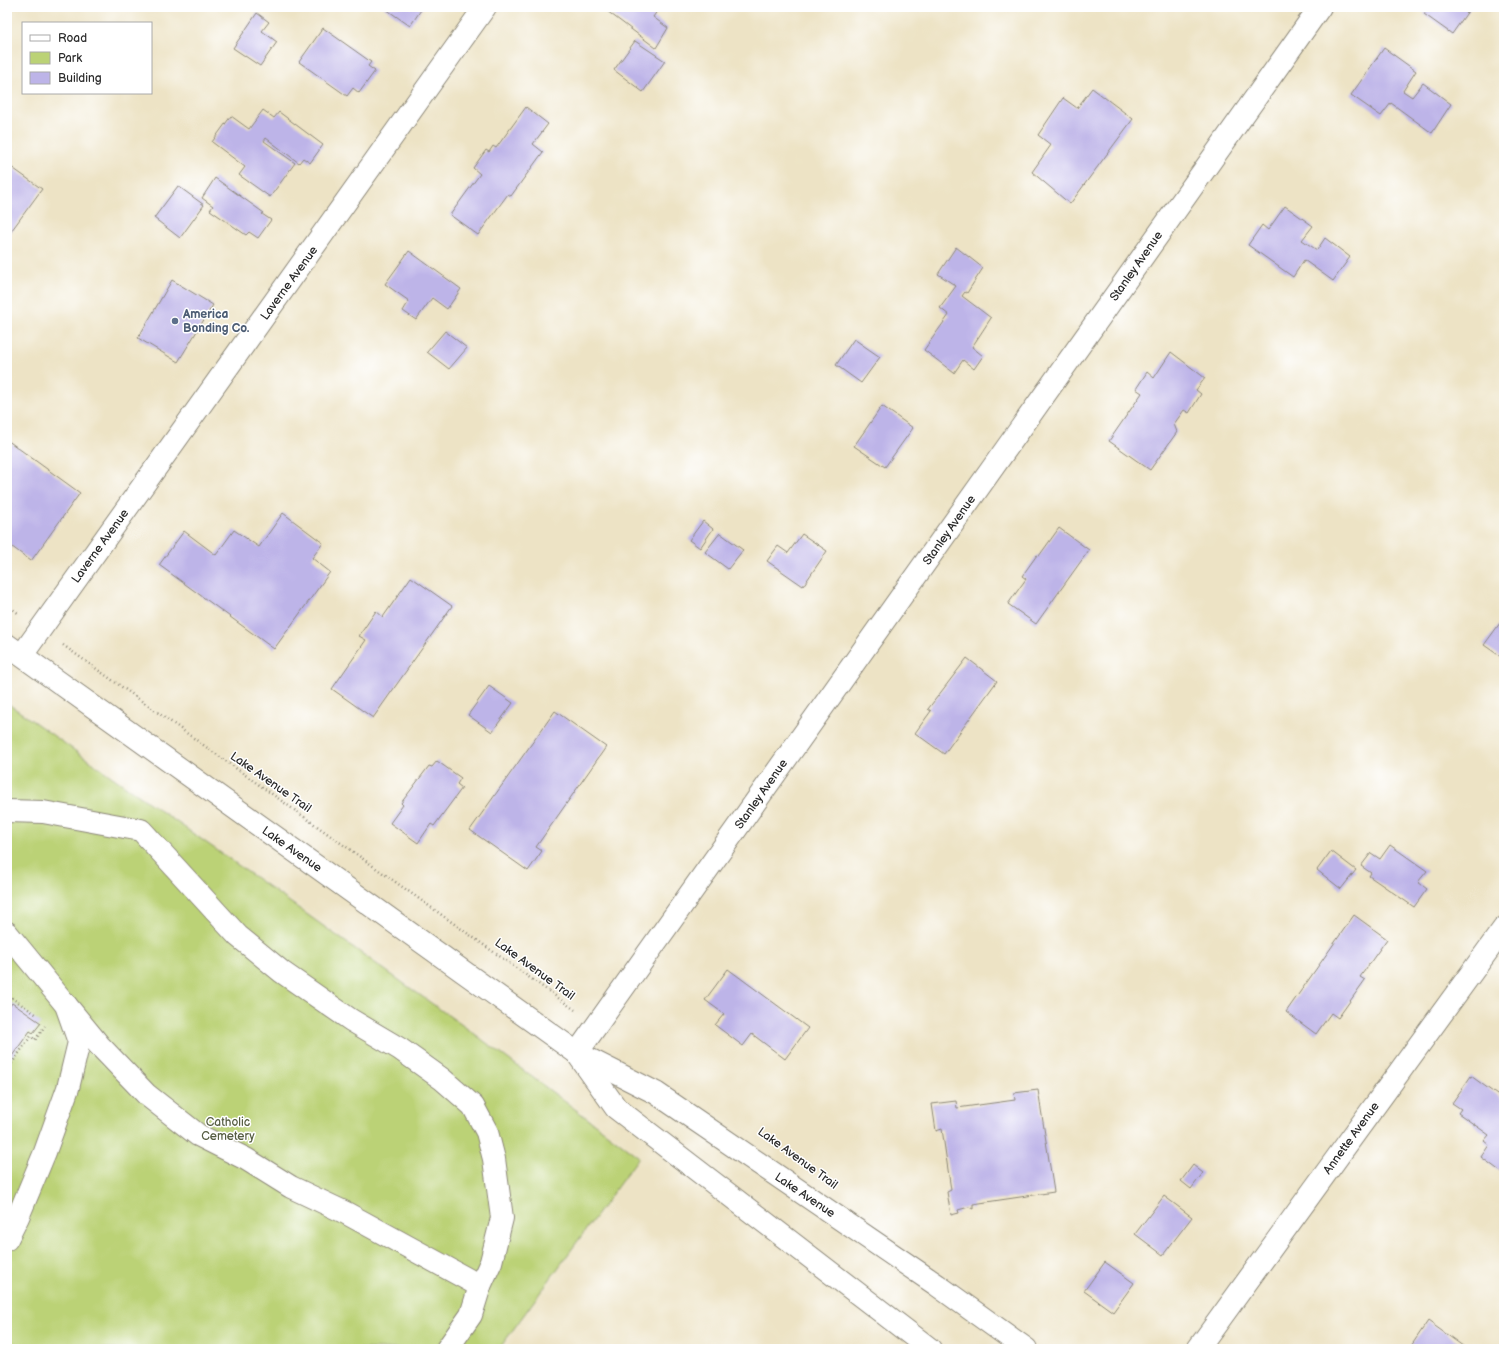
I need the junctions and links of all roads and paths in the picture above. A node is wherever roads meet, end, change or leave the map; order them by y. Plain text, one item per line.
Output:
1 (485, 7) edge
2 (1320, 7) edge
3 (7, 605) edge
4 (40, 630) junction
5 (14, 650) edge
6 (7, 812) edge
7 (1504, 928) edge
8 (7, 934) edge
9 (7, 1005) edge
10 (66, 1005) junction
11 (42, 1018) dead end
12 (47, 1022) dead end
13 (597, 1025) junction
14 (577, 1053) junction
15 (7, 1070) edge
16 (7, 1239) edge
17 (480, 1286) junction
18 (447, 1349) edge
19 (930, 1349) edge
20 (1026, 1349) edge
21 (1198, 1349) edge

1 - 4 street, Laverne Avenue
2 - 13 street, Stanley Avenue
3 - 4 path, Lake Avenue Trail
4 - 5 street, Laverne Avenue
4 - 13 path, Lake Avenue Trail
5 - 14 street, Lake Avenue
6 - 17 street
7 - 21 street, Annette Avenue
8 - 10 street
9 - 11 path
10 - 16 street
10 - 17 street
12 - 15 path
13 - 14 street, Stanley Avenue
14 - 19 street, Lake Avenue
14 - 20 street, Lake Avenue
17 - 18 street

